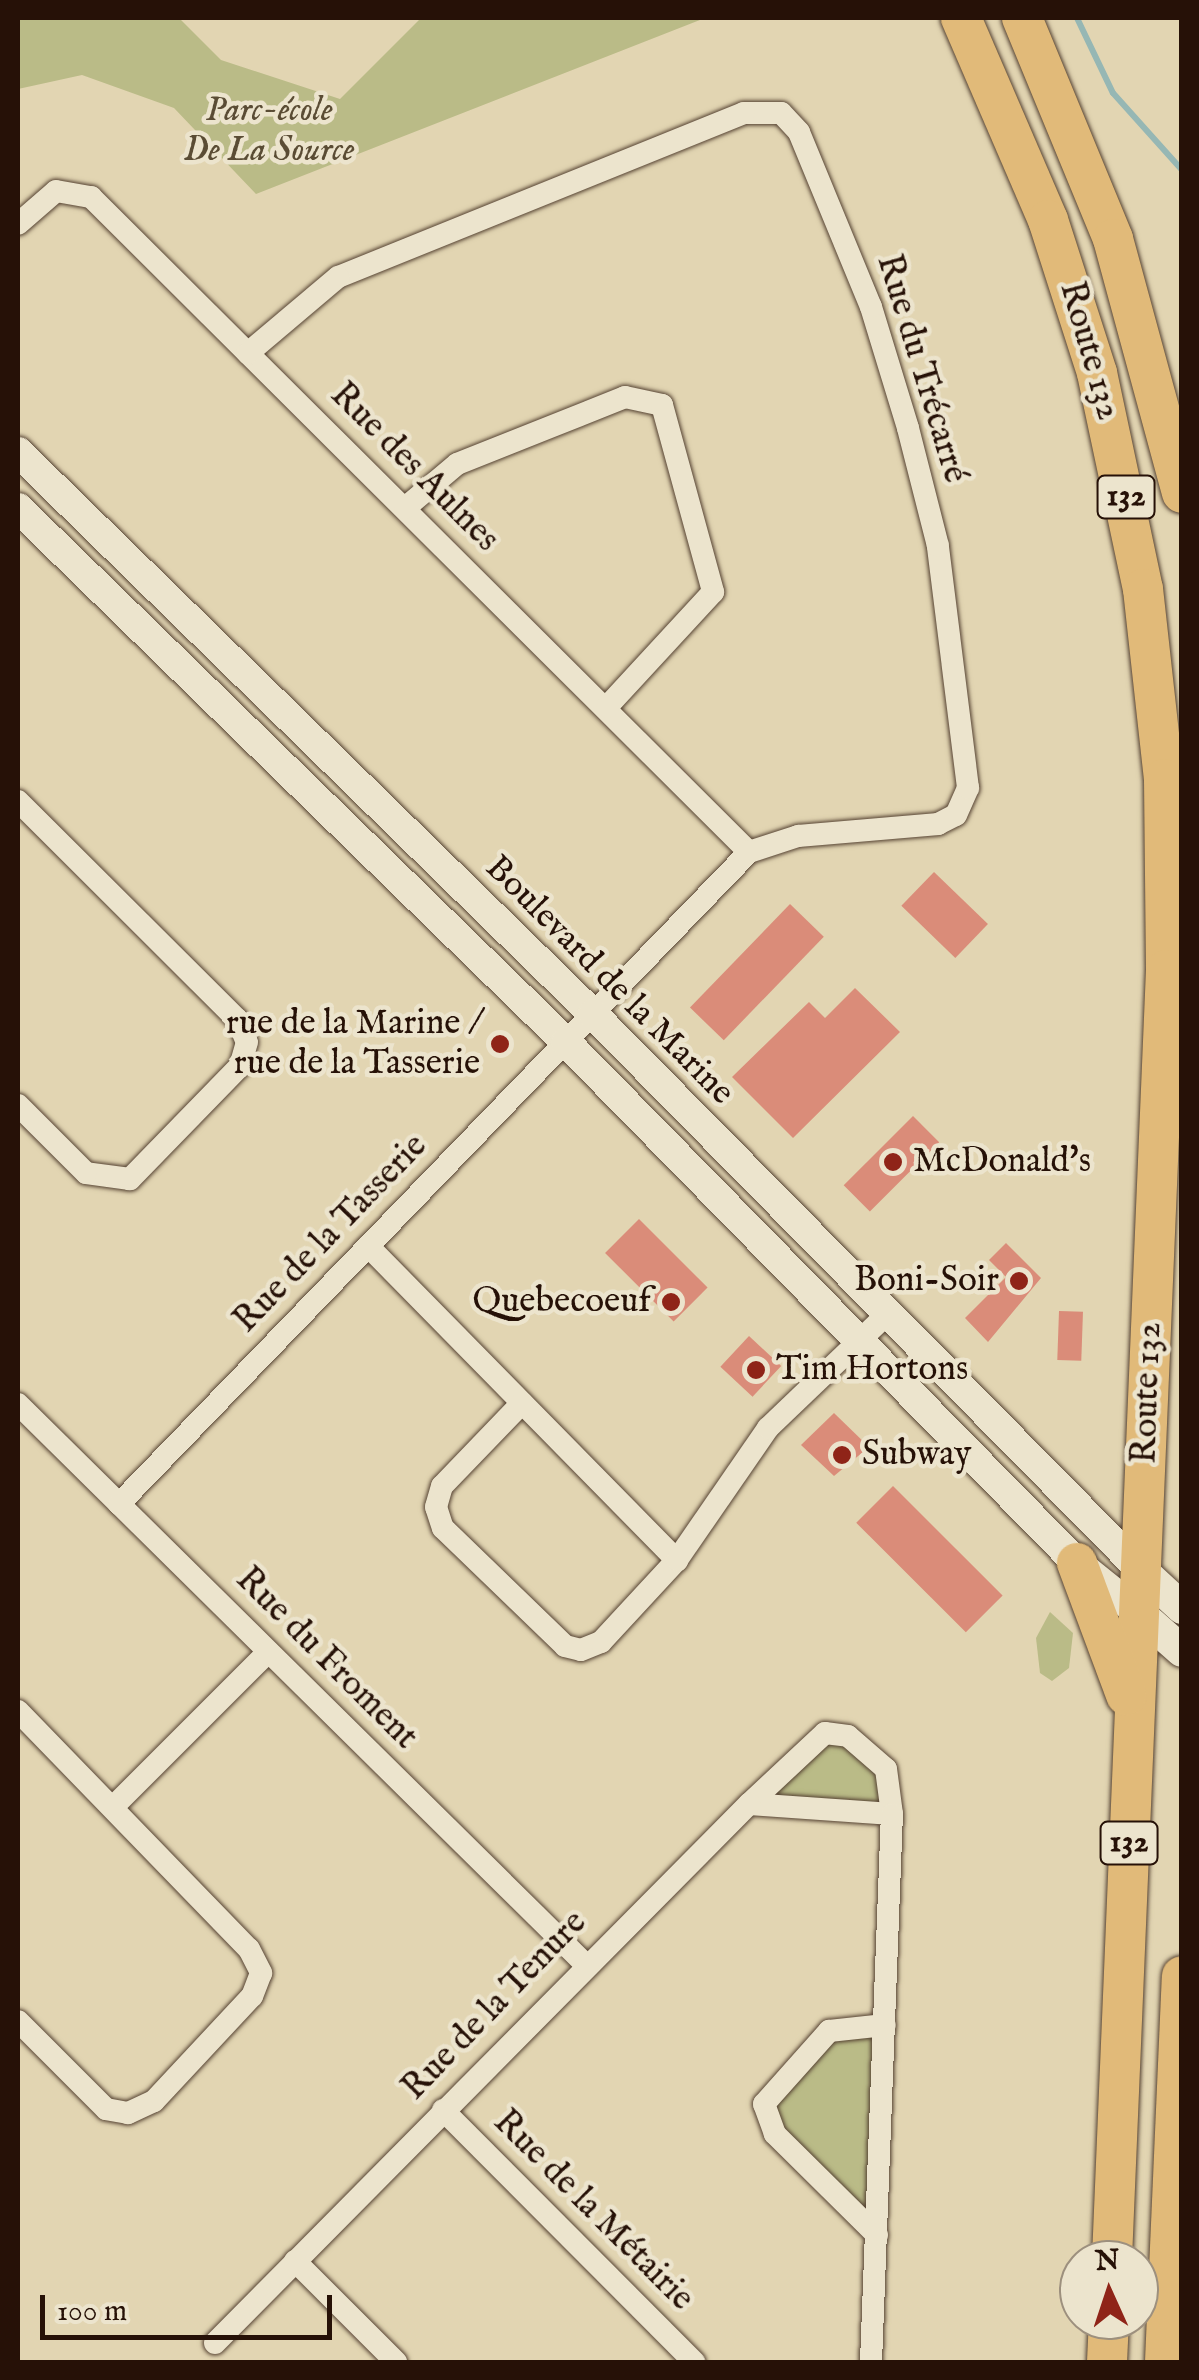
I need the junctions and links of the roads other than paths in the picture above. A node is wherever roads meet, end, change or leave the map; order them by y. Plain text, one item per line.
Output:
1 (961, 18) edge
2 (1022, 18) edge
3 (18, 224) edge
4 (248, 353) junction
5 (18, 452) edge
6 (1182, 493) edge
7 (18, 508) edge
8 (405, 508) junction
9 (608, 707) junction
10 (18, 800) edge
11 (750, 852) junction
12 (593, 1014) junction
13 (566, 1042) junction
14 (18, 1106) edge
15 (368, 1246) junction
16 (884, 1317) junction
17 (858, 1342) junction
18 (522, 1403) junction
19 (18, 1404) edge
20 (119, 1504) junction
21 (677, 1560) junction
22 (1077, 1563) junction
23 (1141, 1570) junction
24 (1182, 1608) edge
25 (1139, 1613) junction
26 (1182, 1651) edge
27 (268, 1652) junction
28 (18, 1710) edge
29 (1133, 1716) junction
30 (748, 1804) junction
31 (114, 1806) junction
32 (892, 1814) junction
33 (584, 1964) junction
34 (1182, 1976) edge
35 (18, 2021) edge
36 (884, 2026) junction
37 (443, 2110) junction
38 (877, 2236) junction
39 (1113, 2240) edge
40 (295, 2261) junction
41 (216, 2344) dead end
42 (396, 2362) edge
43 (694, 2362) edge
44 (871, 2362) edge
45 (1165, 2362) edge

1 - 23 highway, Route 132 / 132
2 - 6 highway, Route 132 / 132
3 - 4 street, Rue des Aulnes
4 - 8 street, Rue des Aulnes
4 - 11 street, Rue du Trécarré
5 - 12 street, Boulevard de la Marine
7 - 13 street
8 - 9 street, Rue des Aulnes
8 - 9 street
9 - 11 street, Rue des Aulnes
10 - 14 street
11 - 12 street, Rue du Trécarré
12 - 13 street, Rue de la Tasserie
12 - 16 street, Boulevard de la Marine
13 - 15 street, Rue de la Tasserie
13 - 17 street
15 - 18 street
15 - 20 street, Rue de la Tasserie
16 - 17 street
16 - 23 street, Boulevard de la Marine
17 - 21 street
17 - 22 street
18 - 21 street
18 - 21 street
19 - 20 street, Rue du Froment
20 - 27 street, Rue du Froment
22 - 25 street
22 - 29 highway
23 - 24 main road
23 - 25 highway, Route 132 / 132
25 - 26 main road
25 - 29 highway, Route 132 / 132
27 - 31 street
27 - 33 street, Rue du Froment
28 - 31 street
29 - 39 highway, Route 132 / 132
30 - 32 street
30 - 32 street, Rue de la Tenure
30 - 33 street, Rue de la Tenure
31 - 35 street
32 - 36 street, Rue de la Tenure
33 - 37 street, Rue de la Tenure
34 - 45 highway
36 - 38 street, Rue de la Tenure
36 - 38 street
37 - 40 street, Rue de la Tenure
37 - 43 street, Rue de la Métairie
38 - 44 street, Rue de la Tenure
40 - 41 street, Rue de la Tenure
40 - 42 street

